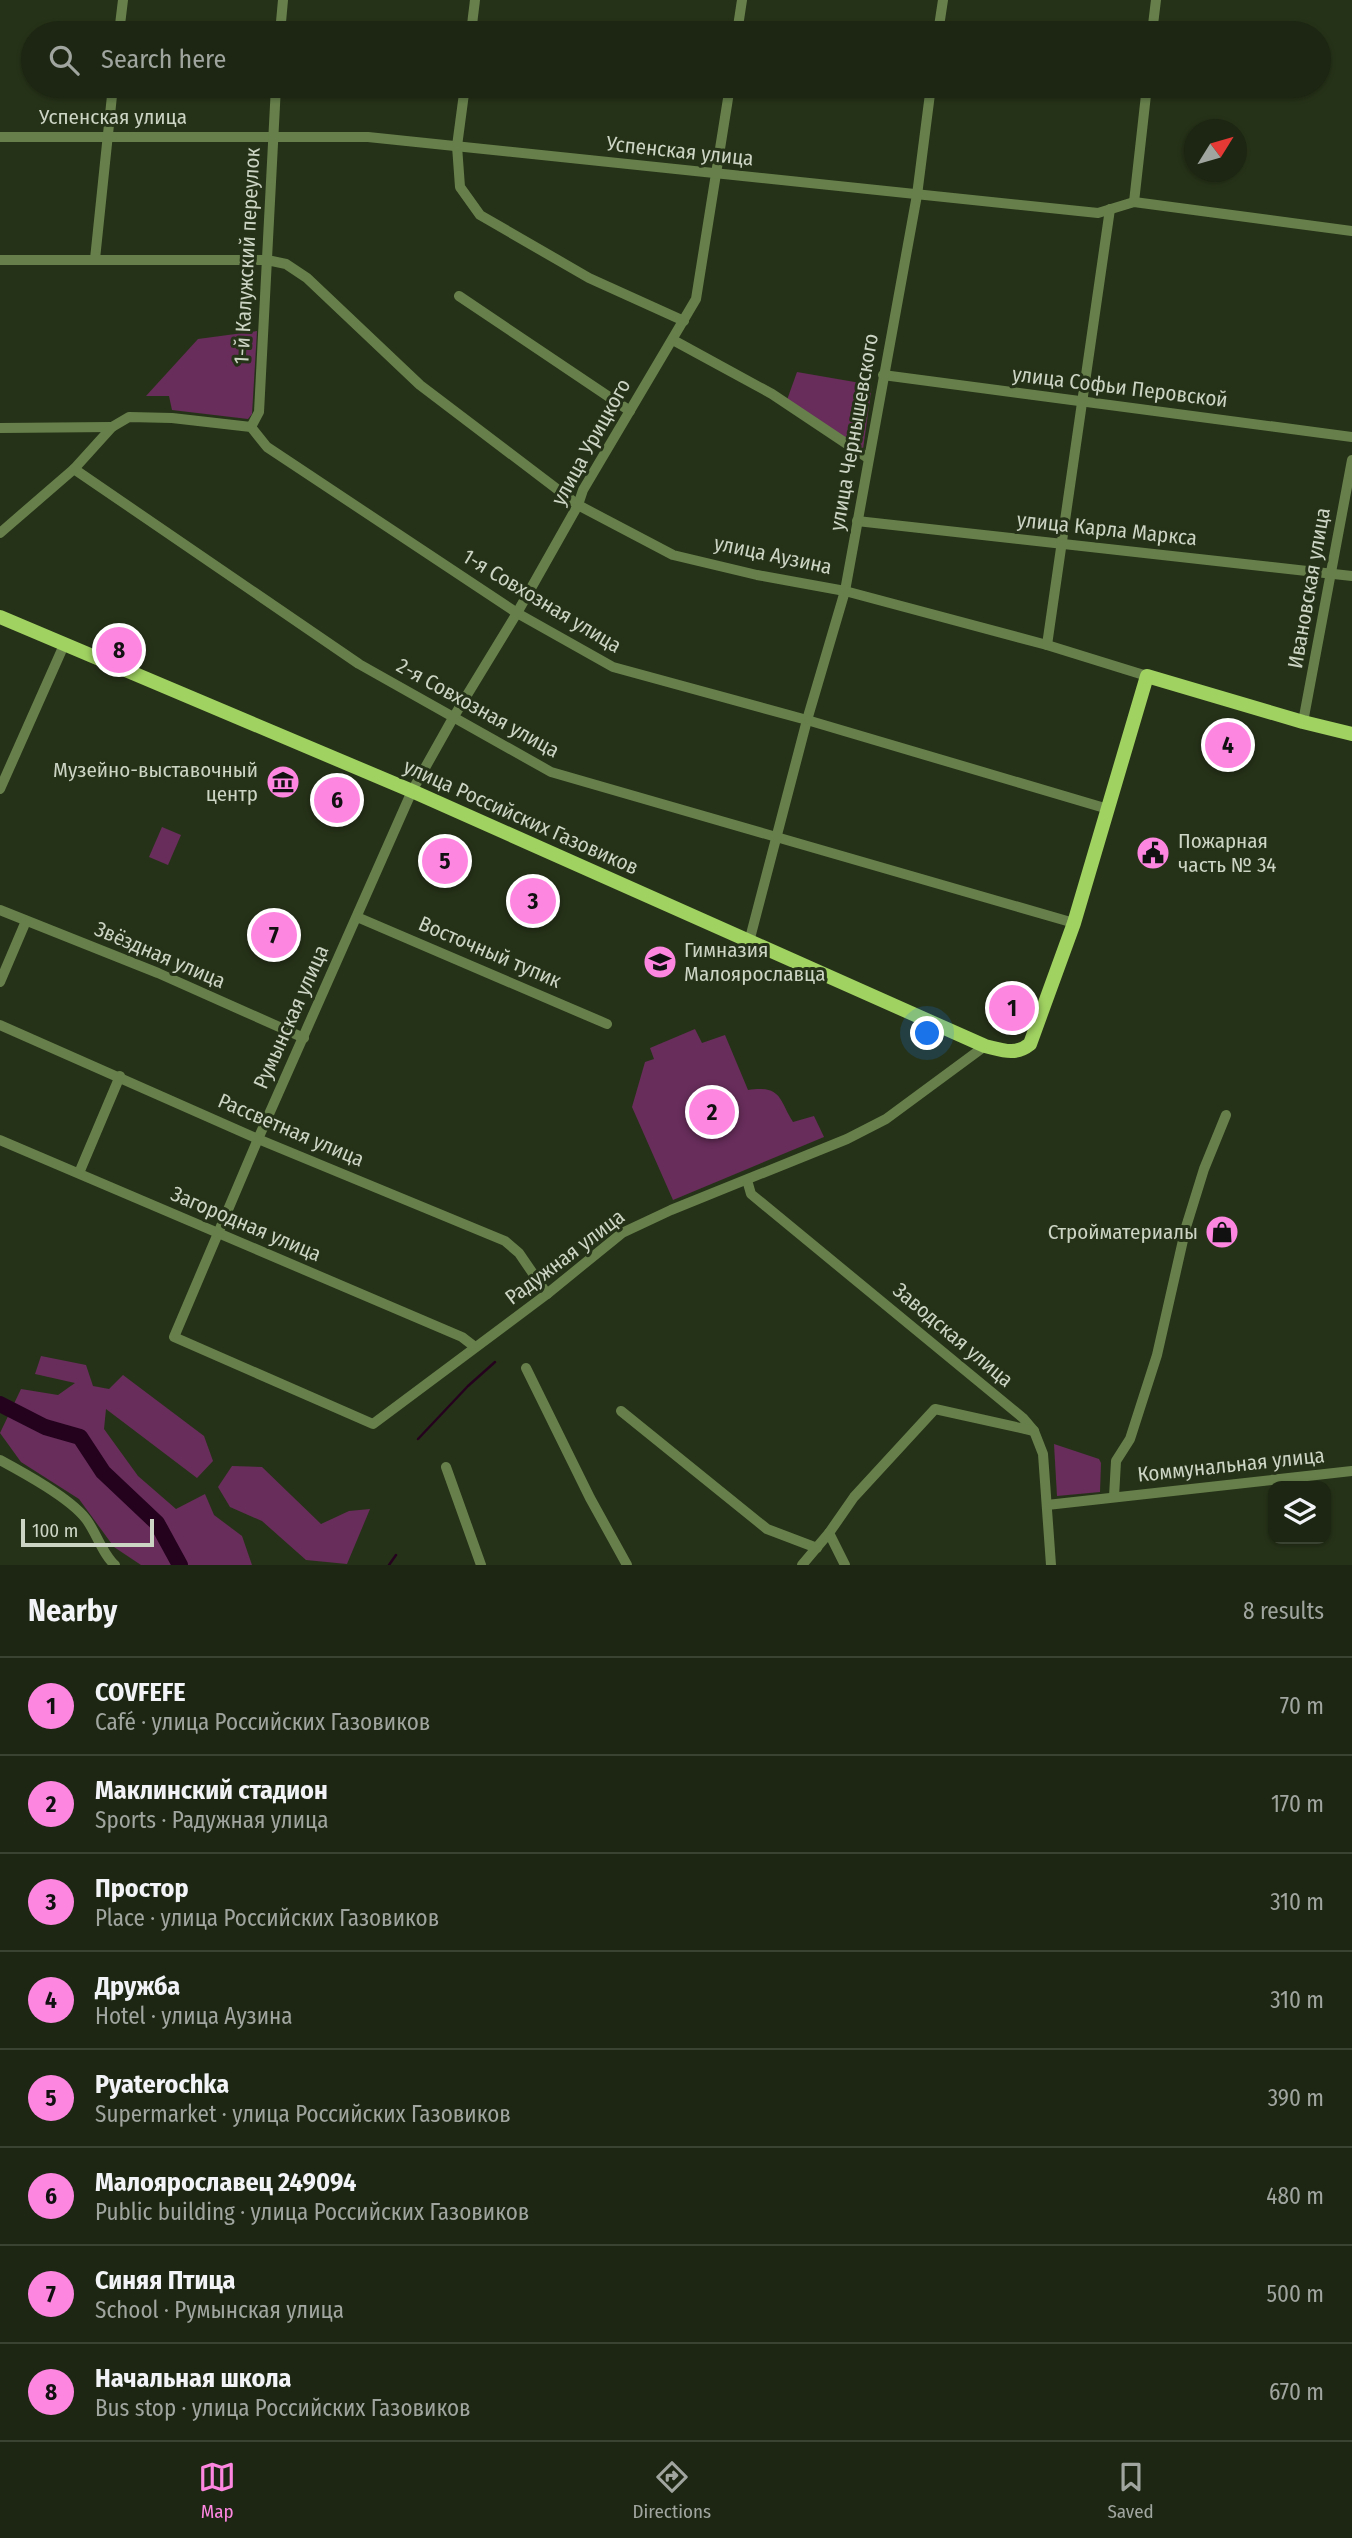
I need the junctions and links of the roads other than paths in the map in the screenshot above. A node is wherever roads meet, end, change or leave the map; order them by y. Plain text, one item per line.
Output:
1 (123, 0) edge
2 (283, 0) edge
3 (475, 0) edge
4 (742, 0) edge
5 (943, 0) edge
6 (1156, 0) edge
7 (120, 21) edge
8 (282, 21) edge
9 (472, 21) edge
10 (739, 21) edge
11 (940, 21) edge
12 (1153, 21) edge
13 (112, 98) edge
14 (275, 98) edge
15 (463, 98) edge
16 (728, 98) edge
17 (929, 98) edge
18 (1146, 98) edge
19 (107, 135) junction
20 (272, 135) junction
21 (0, 137) edge
22 (457, 146) junction
23 (718, 174) junction
24 (917, 195) junction
25 (1134, 202) junction
26 (1110, 209) junction
27 (1352, 231) edge
28 (96, 259) junction
29 (0, 260) edge
30 (267, 260) junction
31 (459, 296) dead end
32 (684, 321) junction
33 (673, 340) junction
34 (883, 375) junction
35 (1082, 401) junction
36 (630, 411) junction
37 (112, 426) junction
38 (251, 427) junction
39 (0, 428) edge
40 (1352, 437) edge
41 (868, 458) junction
42 (1352, 460) edge
43 (74, 469) junction
44 (578, 505) junction
45 (857, 521) junction
46 (0, 533) edge
47 (1060, 543) junction
48 (1330, 574) junction
49 (1352, 576) edge
50 (845, 591) junction
51 (517, 613) junction
52 (0, 617) edge
53 (64, 645) junction
54 (1047, 645) junction
55 (1147, 676) junction
56 (453, 718) junction
57 (807, 720) junction
58 (1303, 722) junction
59 (1352, 734) edge
60 (0, 789) edge
61 (412, 791) junction
62 (1108, 809) junction
63 (778, 837) junction
64 (0, 910) edge
65 (357, 917) junction
66 (26, 921) junction
67 (1074, 923) junction
68 (749, 942) junction
69 (0, 982) edge
70 (607, 1024) dead end
71 (0, 1025) edge
72 (304, 1038) junction
73 (985, 1046) junction
74 (120, 1076) junction
75 (1226, 1115) dead end
76 (258, 1139) junction
77 (0, 1140) edge
78 (79, 1174) junction
79 (747, 1180) junction
80 (218, 1233) junction
81 (547, 1294) junction
82 (174, 1337) joint
83 (475, 1347) junction
84 (526, 1368) dead end
85 (621, 1411) dead end
86 (1034, 1431) junction
87 (0, 1460) edge
88 (446, 1468) dead end
89 (1352, 1471) edge
90 (1114, 1496) junction
91 (1047, 1505) junction
92 (829, 1533) junction
93 (817, 1548) junction
94 (115, 1565) edge
95 (481, 1565) edge
96 (627, 1565) edge
97 (802, 1565) edge
98 (845, 1565) edge
99 (1051, 1565) edge

1 - 7 street
2 - 8 street
3 - 9 street
4 - 10 street
5 - 11 street
6 - 12 street
13 - 19 street
14 - 20 street, 1-й Калужский переулок
15 - 22 street
16 - 23 street, улица Урицкого
17 - 24 street, улица Чернышевского
18 - 25 street
19 - 20 street, Успенская улица
19 - 21 street, Успенская улица
19 - 28 street
20 - 22 street, Успенская улица
20 - 30 street, 1-й Калужский переулок
22 - 23 street, Успенская улица
22 - 32 street
23 - 24 street, Успенская улица
23 - 32 street, улица Урицкого
24 - 26 street, Успенская улица
24 - 34 street, улица Чернышевского
25 - 26 street, Успенская улица
25 - 27 street, Успенская улица
26 - 35 street
28 - 29 street
28 - 30 street
30 - 38 street, 1-й Калужский переулок
30 - 44 street, улица Аузина
31 - 36 street
32 - 33 street, улица Урицкого
33 - 36 street, улица Урицкого
33 - 41 street
34 - 35 street, улица Софьи Перовской
34 - 41 street, улица Чернышевского
35 - 40 street, улица Софьи Перовской
35 - 47 street
36 - 44 street, улица Урицкого
37 - 38 street
37 - 39 street
37 - 43 street
38 - 51 street, 1-я Совхозная улица
41 - 45 street, улица Чернышевского
42 - 48 street, Ивановская улица
43 - 46 street
43 - 56 street, 2-я Совхозная улица
44 - 50 street, улица Аузина
44 - 51 street, улица Урицкого
45 - 47 street, улица Карла Маркса
45 - 50 street, улица Чернышевского
47 - 48 street, улица Карла Маркса
47 - 54 street
48 - 49 street, улица Карла Маркса
48 - 58 street, Ивановская улица
50 - 54 street, улица Аузина
50 - 57 street, улица Чернышевского
51 - 56 street, улица Урицкого
51 - 57 street, 1-я Совхозная улица
52 - 53 main road, улица Российских Газовиков
53 - 60 street
53 - 61 main road, улица Российских Газовиков
54 - 55 street, улица Аузина
55 - 58 main road, улица Аузина
55 - 62 main road
56 - 61 street, улица Урицкого
56 - 63 street, 2-я Совхозная улица
57 - 62 street, 1-я Совхозная улица
57 - 63 street, улица Чернышевского
58 - 59 main road, улица Аузина
61 - 65 street, Румынская улица
61 - 68 main road, улица Российских Газовиков
62 - 67 main road
63 - 67 street, 2-я Совхозная улица
63 - 68 street, улица Чернышевского
64 - 66 street, Звёздная улица
65 - 70 street, Восточный тупик
65 - 72 street, Румынская улица
66 - 69 street
66 - 72 street, Звёздная улица
67 - 73 main road, улица Российских Газовиков
68 - 73 main road, улица Российских Газовиков
71 - 74 street, Рассветная улица
72 - 76 street, Румынская улица
73 - 79 street, Радужная улица
74 - 76 street, Рассветная улица
74 - 78 street
75 - 90 street, Коммунальная улица
76 - 80 street, Румынская улица
76 - 81 street, Рассветная улица
77 - 78 street, Загородная улица
78 - 80 street, Загородная улица
79 - 81 street, Радужная улица
79 - 86 street, Заводская улица
80 - 82 street, Румынская улица
80 - 83 street, Загородная улица
81 - 83 street, Радужная улица
82 - 83 street, Радужная улица
84 - 96 street
85 - 93 street
86 - 91 street, Заводская улица
86 - 92 street
87 - 94 street
88 - 95 street
89 - 90 street, Коммунальная улица
90 - 91 street, Коммунальная улица
91 - 99 street, Заводская улица
92 - 93 street
92 - 98 street
93 - 97 street

